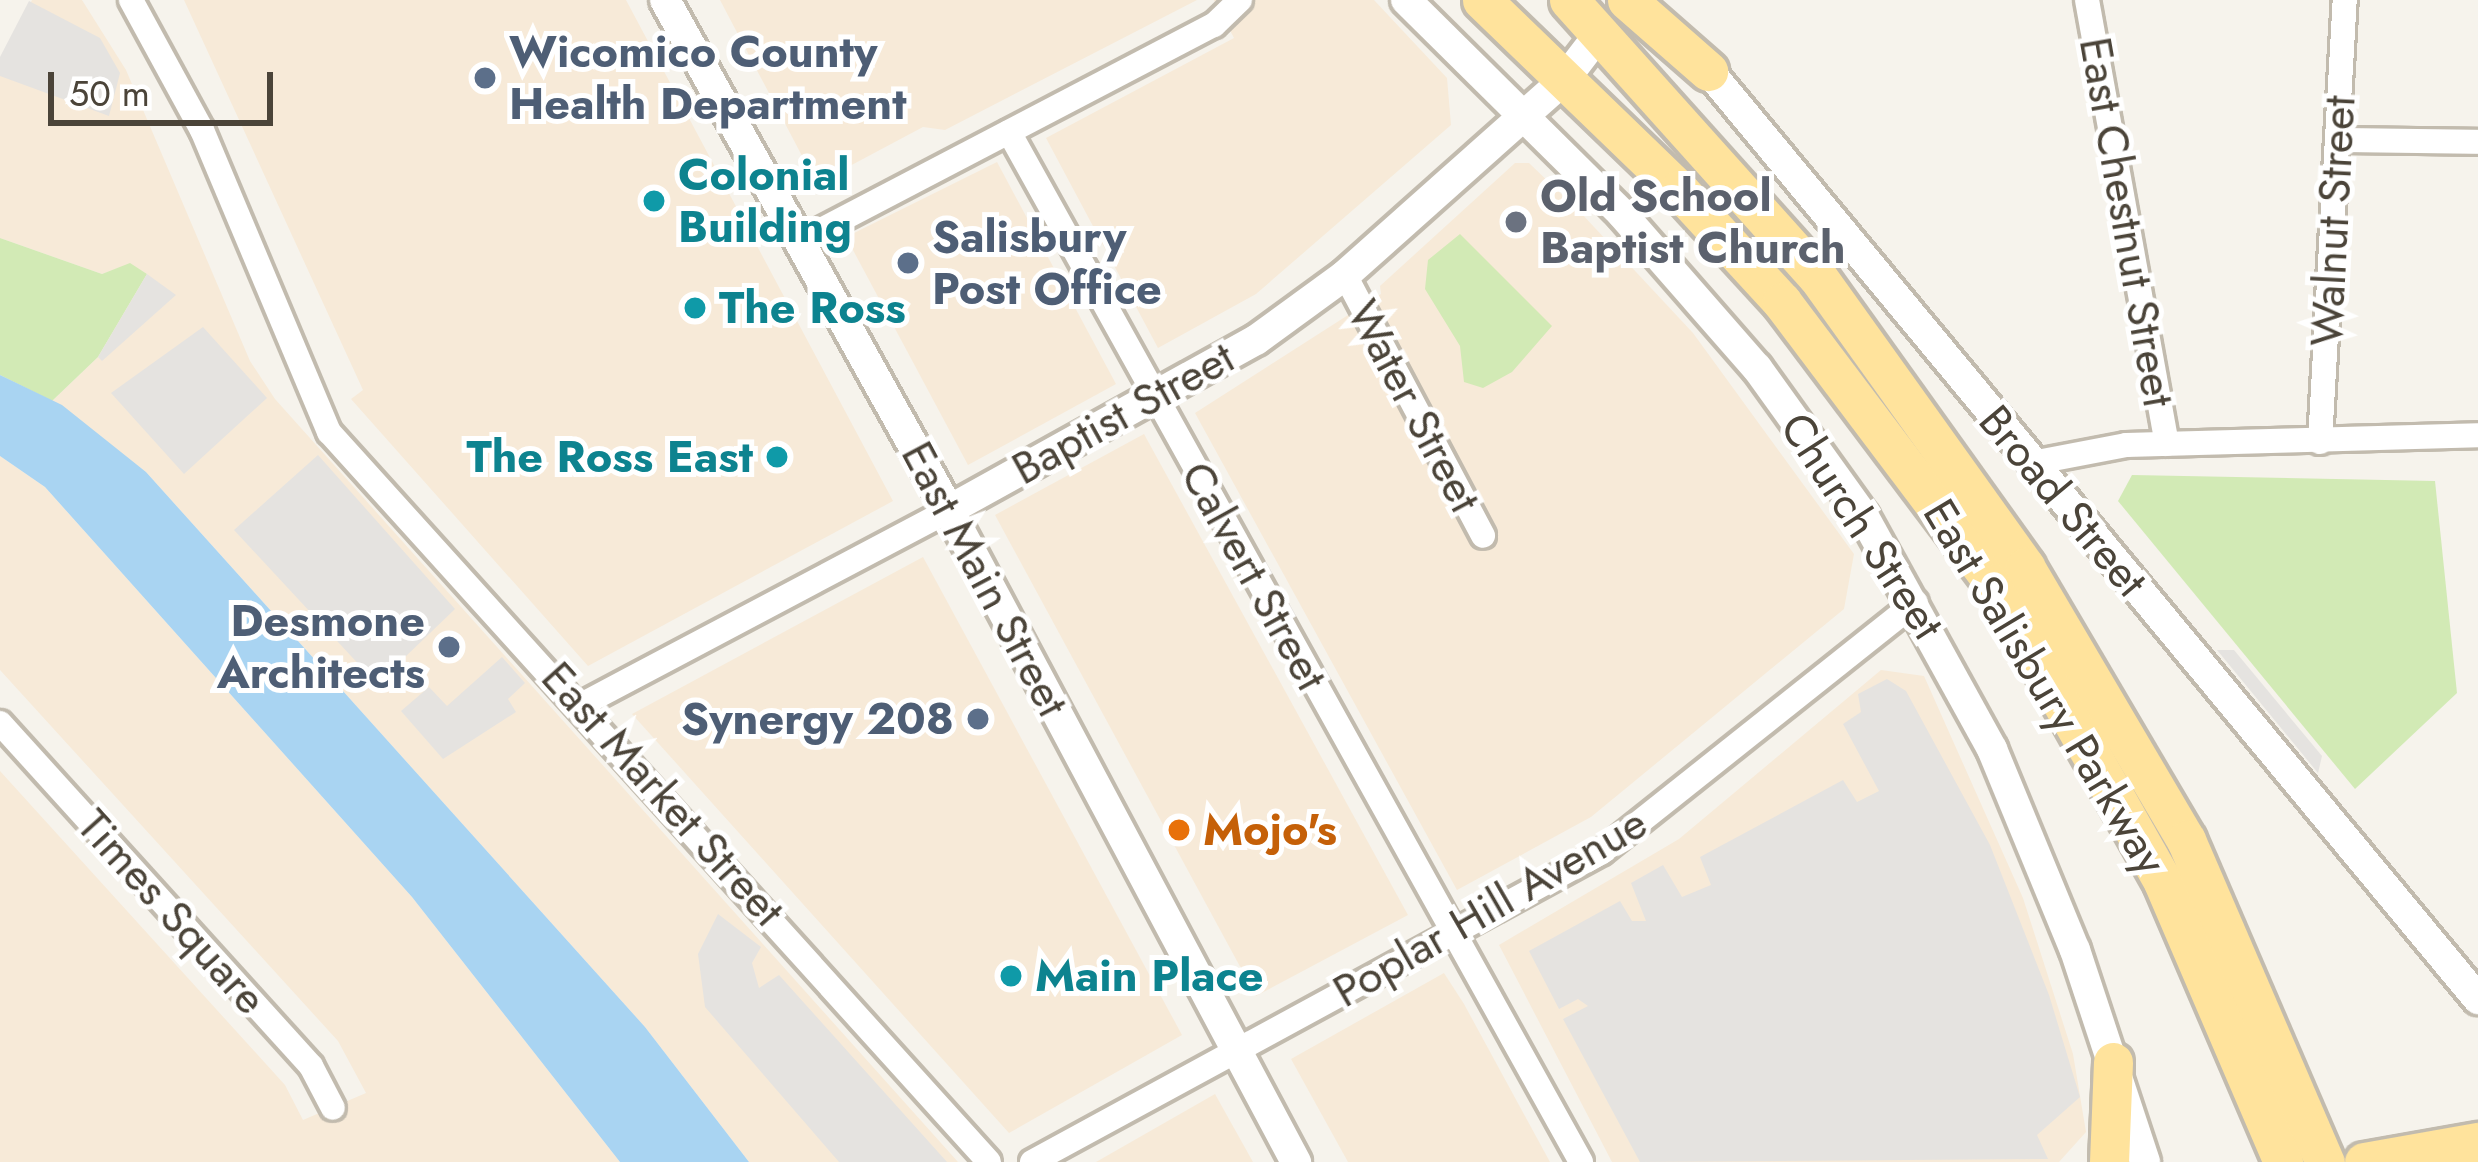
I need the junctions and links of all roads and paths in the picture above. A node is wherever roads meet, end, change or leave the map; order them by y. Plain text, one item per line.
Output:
1 (131, 0) edge
2 (665, 0) edge
3 (1240, 0) edge
4 (1406, 0) edge
5 (1482, 0) edge
6 (1569, 0) edge
7 (1627, 0) edge
8 (1651, 0) edge
9 (2087, 0) edge
10 (2345, 0) edge
11 (1600, 34) junction
12 (1708, 70) junction
13 (1564, 80) junction
14 (1522, 115) junction
15 (1009, 132) junction
16 (2338, 140) junction
17 (2478, 142) edge
18 (800, 242) junction
19 (1345, 275) junction
20 (1155, 395) junction
21 (2478, 435) edge
22 (2320, 442) junction
23 (2167, 444) junction
24 (2032, 464) junction
25 (949, 510) junction
26 (1483, 536) dead end
27 (1916, 602) junction
28 (583, 704) junction
29 (0, 723) edge
30 (1451, 933) junction
31 (2466, 966) edge
32 (2478, 999) edge
33 (1237, 1049) junction
34 (2113, 1062) junction
35 (333, 1108) dead end
36 (2478, 1142) edge
37 (989, 1162) edge
38 (1032, 1162) edge
39 (1296, 1162) edge
40 (1581, 1162) edge
41 (2109, 1162) edge
42 (2145, 1162) edge
43 (2283, 1162) edge
44 (2325, 1162) edge
45 (2364, 1162) edge

1 - 28 street, East Market Street
2 - 18 street, East Main Street
3 - 15 street
4 - 14 street, Church Street
5 - 13 main road, East Salisbury Parkway
6 - 11 main road, East Salisbury Parkway
7 - 12 main road
8 - 12 street, Broad Street
9 - 23 street, East Chestnut Street
10 - 16 street, Walnut Street
11 - 13 street, Baptist Street
11 - 44 main road, East Salisbury Parkway
12 - 24 street, Broad Street
13 - 14 street, Baptist Street
13 - 43 main road, East Salisbury Parkway
14 - 19 street, Baptist Street
14 - 27 street, Church Street
15 - 18 street
15 - 20 street, Calvert Street
16 - 17 street
16 - 22 street, Walnut Street
18 - 25 street, East Main Street
19 - 20 street, Baptist Street
19 - 26 street, Water Street
20 - 25 street, Baptist Street
20 - 30 street, Calvert Street
21 - 22 street
22 - 23 street
23 - 24 street
24 - 31 street, Broad Street
25 - 28 street, Baptist Street
25 - 33 street, East Main Street
27 - 30 street, Poplar Hill Avenue
27 - 34 street, Church Street
28 - 37 street, East Market Street
29 - 35 street, Times Square
30 - 33 street, Poplar Hill Avenue
30 - 40 street, Calvert Street
31 - 32 street, Broad Street
33 - 38 street, Poplar Hill Avenue
33 - 39 street, East Main Street
34 - 41 main road
34 - 42 street, Church Street
36 - 45 main road

